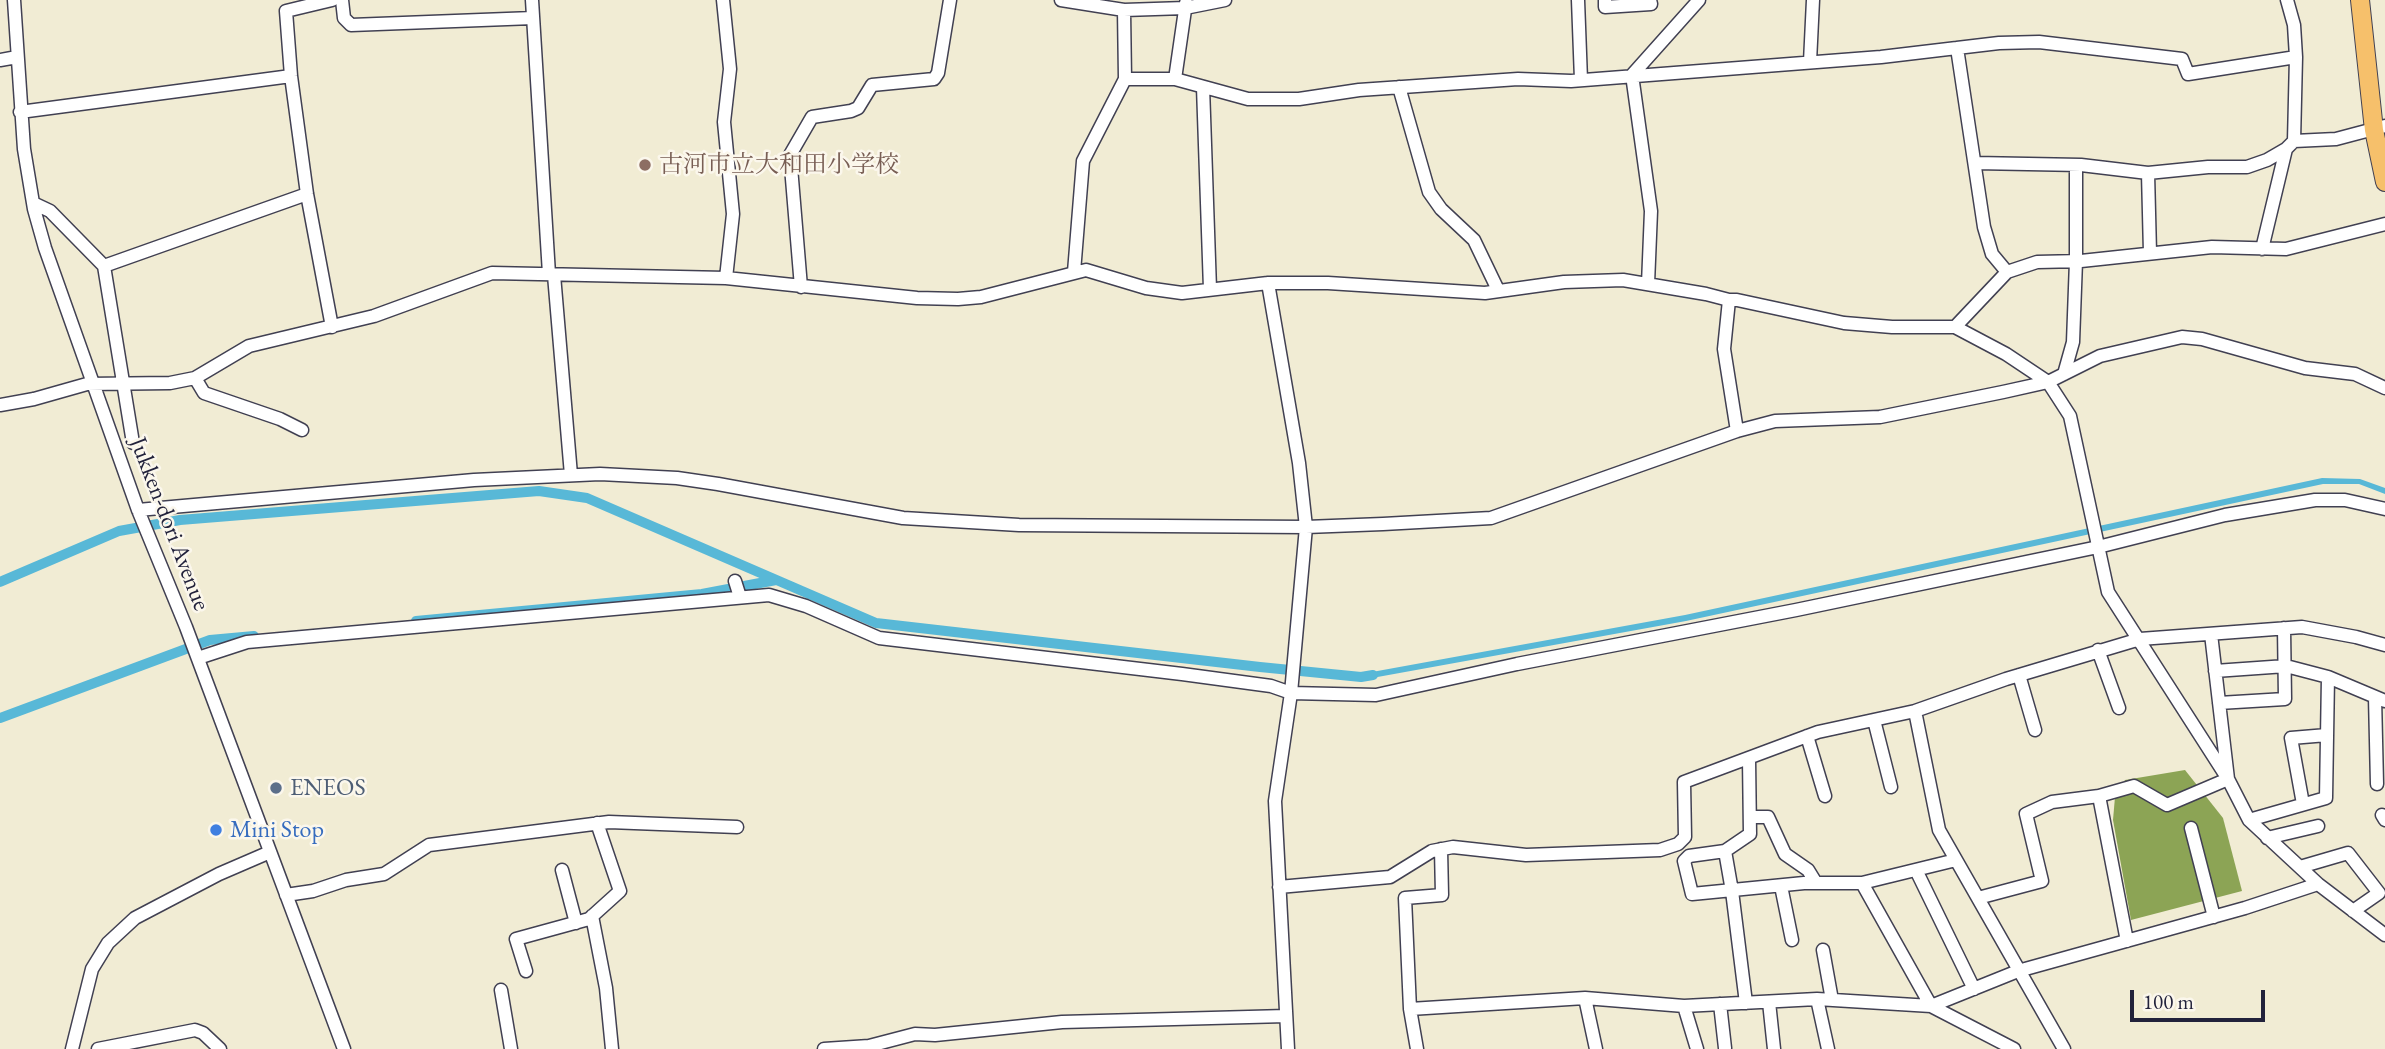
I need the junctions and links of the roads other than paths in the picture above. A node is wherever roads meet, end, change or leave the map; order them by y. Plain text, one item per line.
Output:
1 (14, 0) edge
2 (332, 0) edge
3 (342, 0) edge
4 (533, 0) edge
5 (723, 0) edge
6 (950, 0) edge
7 (1061, 0) edge
8 (1225, 0) edge
9 (1577, 0) edge
10 (1605, 0) edge
11 (1650, 0) edge
12 (1699, 0) edge
13 (1813, 0) edge
14 (2287, 0) edge
15 (2360, 0) edge
16 (1185, 4) edge
17 (1124, 10) junction
18 (533, 18) junction
19 (1957, 48) junction
20 (17, 57) junction
21 (2297, 57) junction
22 (0, 60) edge
23 (1810, 62) junction
24 (1632, 75) junction
25 (291, 76) junction
26 (1125, 79) junction
27 (1175, 79) junction
28 (1581, 80) junction
29 (1203, 86) junction
30 (1399, 87) junction
31 (20, 112) junction
32 (2380, 128) edge
33 (2290, 145) junction
34 (1975, 163) junction
35 (2076, 165) junction
36 (2148, 173) junction
37 (2385, 182) edge
38 (307, 194) junction
39 (33, 202) junction
40 (2385, 224) edge
41 (2262, 249) junction
42 (2150, 253) junction
43 (2076, 261) junction
44 (104, 266) junction
45 (1074, 272) junction
46 (2007, 272) junction
47 (551, 274) junction
48 (726, 278) junction
49 (1268, 283) junction
50 (1648, 284) junction
51 (800, 287) junction
52 (1210, 289) junction
53 (1498, 290) junction
54 (1729, 300) junction
55 (332, 327) junction
56 (1955, 327) junction
57 (2064, 374) junction
58 (195, 378) junction
59 (2048, 382) junction
60 (94, 384) junction
61 (124, 384) junction
62 (2385, 388) edge
63 (0, 405) edge
64 (302, 430) dead end
65 (1737, 431) junction
66 (133, 443) dead end
67 (571, 475) junction
68 (2385, 509) edge
69 (140, 514) junction
70 (1306, 527) junction
71 (2098, 547) junction
72 (735, 581) dead end
73 (740, 597) junction
74 (2284, 628) junction
75 (2211, 634) junction
76 (2140, 639) junction
77 (2385, 645) edge
78 (2098, 650) junction
79 (197, 656) junction
80 (2283, 666) junction
81 (2215, 671) junction
82 (2019, 675) junction
83 (2328, 677) junction
84 (1291, 693) junction
85 (2380, 699) edge
86 (2219, 703) junction
87 (2119, 708) dead end
88 (1915, 711) junction
89 (1874, 720) junction
90 (2035, 730) dead end
91 (2328, 735) junction
92 (1807, 736) junction
93 (1749, 759) junction
94 (2228, 779) junction
95 (2377, 784) dead end
96 (1891, 787) dead end
97 (1825, 796) dead end
98 (2099, 796) junction
99 (2303, 804) junction
100 (1749, 817) junction
101 (2249, 820) junction
102 (597, 823) junction
103 (2318, 826) dead end
104 (737, 827) dead end
105 (2191, 828) dead end
106 (2267, 838) junction
107 (1441, 849) junction
108 (1725, 851) junction
109 (270, 852) junction
110 (1956, 860) junction
111 (2300, 867) junction
112 (562, 870) dead end
113 (1916, 870) junction
114 (1815, 883) junction
115 (1862, 883) junction
116 (2318, 884) junction
117 (1781, 886) junction
118 (1279, 887) junction
119 (1732, 891) junction
120 (286, 895) junction
121 (1978, 898) junction
122 (2353, 911) junction
123 (592, 916) junction
124 (2214, 917) junction
125 (576, 923) junction
126 (2385, 935) edge
127 (1792, 940) dead end
128 (2127, 941) junction
129 (1822, 950) dead end
130 (526, 971) dead end
131 (2018, 971) junction
132 (1974, 989) junction
133 (501, 990) dead end
134 (1585, 998) junction
135 (1817, 999) junction
136 (1832, 1000) junction
137 (1769, 1002) junction
138 (1746, 1003) junction
139 (1720, 1004) junction
140 (1684, 1006) junction
141 (1931, 1006) junction
142 (1410, 1009) junction
143 (1286, 1016) junction
144 (935, 1035) junction
145 (869, 1047) edge
146 (1725, 1048) edge
147 (72, 1049) edge
148 (98, 1049) edge
149 (220, 1049) edge
150 (344, 1049) edge
151 (511, 1049) edge
152 (612, 1049) edge
153 (824, 1049) edge
154 (934, 1049) edge
155 (1288, 1049) edge
156 (1417, 1049) edge
157 (1596, 1049) edge
158 (1697, 1049) edge
159 (1774, 1049) edge
160 (1828, 1049) edge
161 (2014, 1049) edge
162 (2064, 1049) edge

1 - 20 street, Jukken-dori Avenue
2 - 25 street
3 - 18 street
4 - 18 street
5 - 48 street
6 - 51 street
7 - 17 street
8 - 16 street
9 - 28 street
10 - 11 street
12 - 24 street
13 - 23 street
14 - 21 street
15 - 32 highway
16 - 17 street
16 - 27 street
17 - 26 street
18 - 47 street
19 - 21 street
19 - 23 street
19 - 34 street
20 - 22 street
20 - 31 street, Jukken-dori Avenue
21 - 33 street
23 - 24 street
24 - 28 street
24 - 50 street
25 - 31 street
25 - 38 street
26 - 27 street
26 - 45 street
27 - 29 street
28 - 30 street
29 - 30 street
29 - 52 street
30 - 53 street
31 - 39 street, Jukken-dori Avenue
32 - 33 street
32 - 37 highway
33 - 36 street
33 - 41 street
34 - 35 street
34 - 46 street
35 - 36 street
35 - 43 street
36 - 42 street
38 - 44 street
38 - 55 street
39 - 44 street
39 - 60 street, Jukken-dori Avenue
40 - 41 street
41 - 42 street
42 - 43 street
43 - 46 street
43 - 57 street
44 - 61 street
45 - 51 street
45 - 52 street
46 - 56 street
47 - 48 street
47 - 55 street
47 - 67 street
48 - 51 street
49 - 52 street
49 - 53 street
49 - 70 street
50 - 53 street
50 - 54 street
54 - 56 street
54 - 65 street
55 - 58 street
56 - 59 street
57 - 59 street
57 - 62 street
58 - 61 street
58 - 64 street
59 - 65 street
59 - 71 street
60 - 61 street
60 - 63 street
60 - 69 street, Jukken-dori Avenue
61 - 66 street
65 - 70 street
67 - 69 street
67 - 70 street
68 - 71 street
69 - 79 street, Jukken-dori Avenue
70 - 84 street
71 - 76 street
71 - 84 street
72 - 73 street
73 - 79 street
73 - 84 street
74 - 75 street
74 - 77 street
74 - 80 street
75 - 76 street
75 - 81 street
76 - 78 street
76 - 94 street
78 - 82 street
78 - 87 street
79 - 109 street, Jukken-dori Avenue
80 - 81 street
80 - 83 street
80 - 86 street
81 - 86 street
82 - 88 street
82 - 90 street
83 - 85 street
83 - 91 street
84 - 118 street
85 - 95 street
86 - 94 street
88 - 89 street
88 - 110 street
89 - 92 street
89 - 96 street
91 - 99 street
91 - 99 street
92 - 93 street
92 - 97 street
93 - 100 street
93 - 107 street
94 - 98 street
94 - 101 street
98 - 121 street
98 - 128 street
99 - 101 street
100 - 108 street
100 - 114 street
101 - 106 street
102 - 104 street
102 - 120 street
102 - 123 street
103 - 106 street
105 - 124 street
106 - 111 street
107 - 118 street
107 - 142 street
108 - 119 street
108 - 119 street
109 - 120 street, Jukken-dori Avenue
109 - 147 street
110 - 113 street
110 - 121 street
111 - 116 street
111 - 122 street
112 - 125 street
113 - 115 street
113 - 132 street
114 - 115 street
114 - 117 street
115 - 141 street
116 - 122 street
116 - 124 street
117 - 119 street
117 - 127 street
118 - 143 street
119 - 138 street
120 - 150 street, Jukken-dori Avenue
121 - 131 street
122 - 126 street
123 - 125 street
123 - 152 street
124 - 128 street
125 - 130 street
128 - 131 street
129 - 136 street
131 - 132 street
131 - 162 street
132 - 141 street
133 - 151 street
134 - 140 street
134 - 142 street
134 - 157 street
135 - 136 street
135 - 137 street
135 - 160 street
136 - 141 street
137 - 138 street
137 - 159 street
138 - 139 street
139 - 140 street
139 - 146 street
140 - 158 street
141 - 161 street
142 - 156 street
143 - 144 street
143 - 155 street
144 - 145 street
144 - 154 street
145 - 153 street
148 - 149 street

